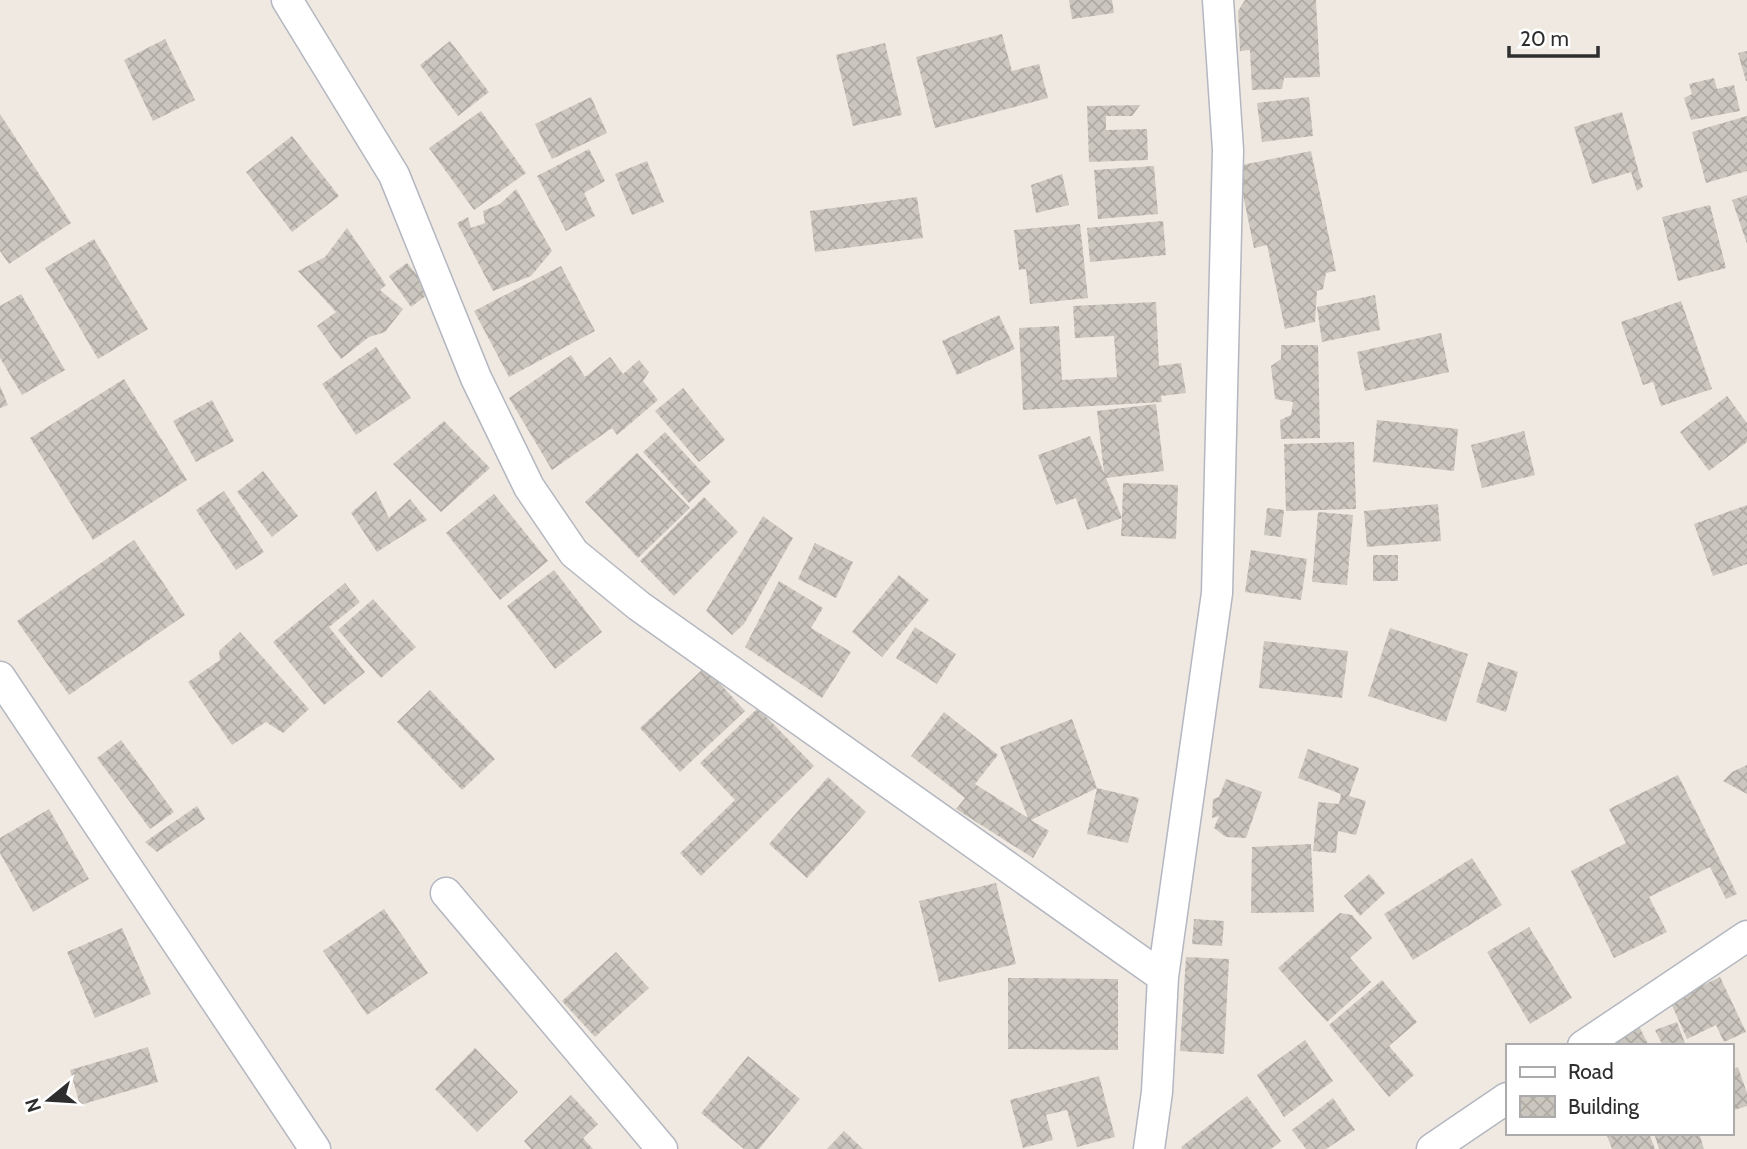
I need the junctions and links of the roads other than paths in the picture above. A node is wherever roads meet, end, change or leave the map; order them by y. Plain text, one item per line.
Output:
1 (287, 0) edge
2 (1218, 0) edge
3 (0, 677) edge
4 (446, 893) dead end
5 (1747, 936) edge
6 (1163, 977) junction
7 (1586, 1044) edge
8 (1506, 1099) edge
9 (315, 1149) edge
10 (662, 1149) edge
11 (1149, 1149) edge
12 (1432, 1149) edge

1 - 6 street
2 - 6 street
3 - 9 street
4 - 10 street
5 - 7 street
6 - 11 street
8 - 12 street

